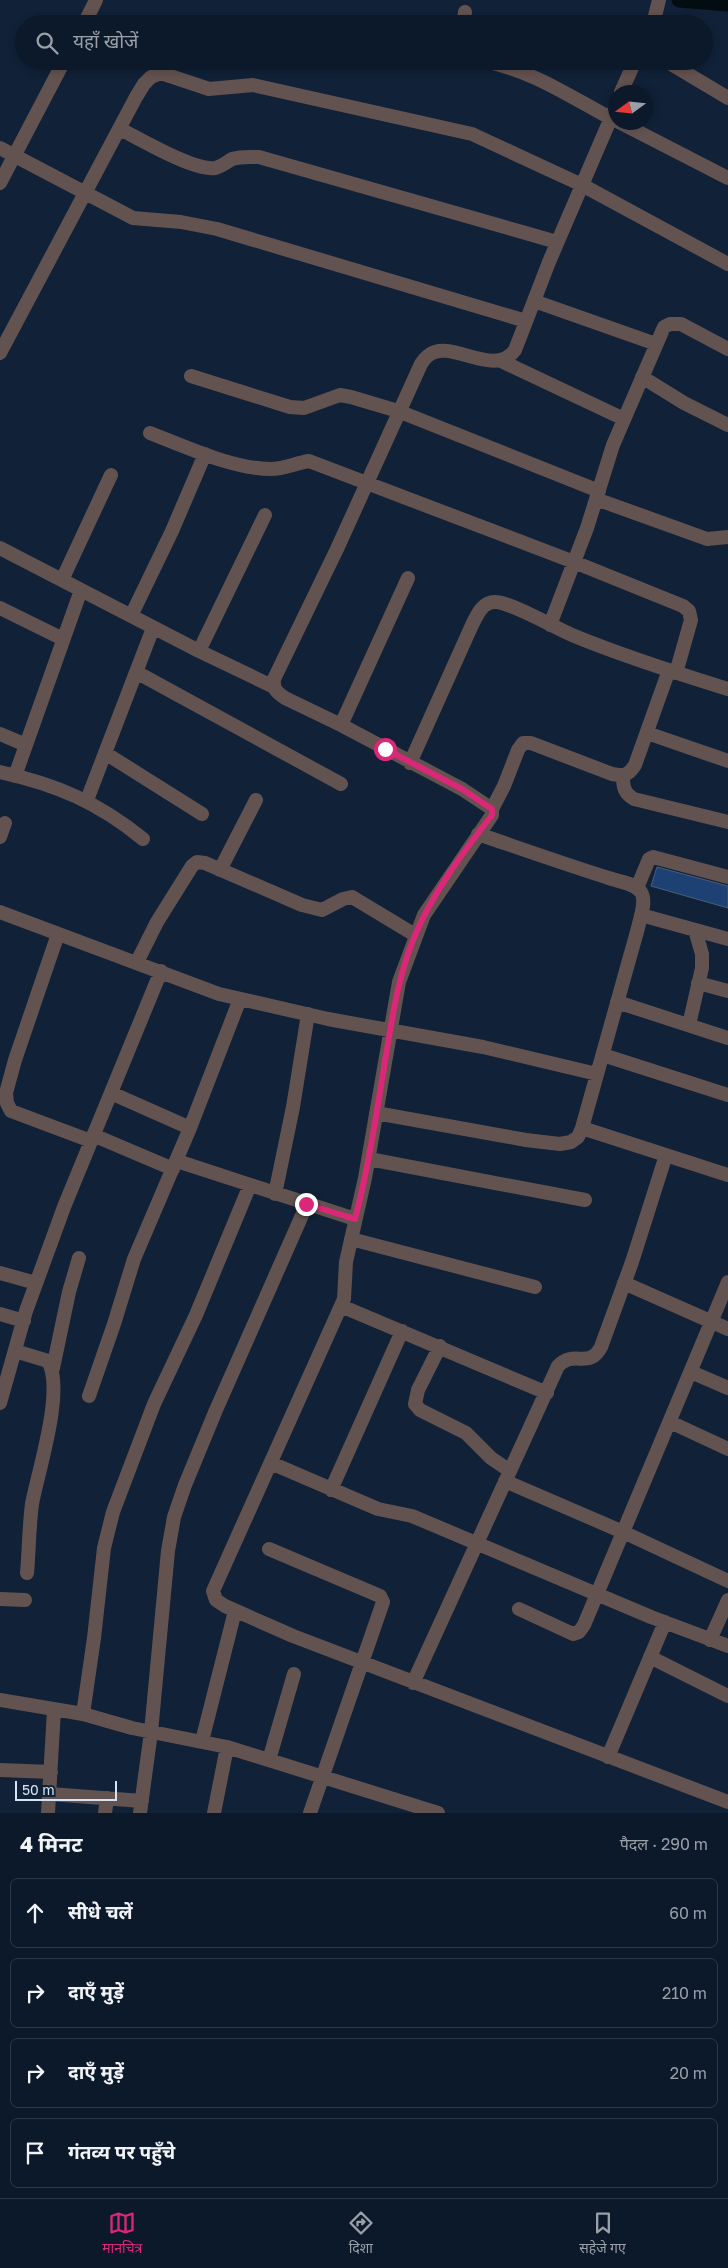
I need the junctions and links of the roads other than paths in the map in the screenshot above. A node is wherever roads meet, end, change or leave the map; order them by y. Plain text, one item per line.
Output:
1 (96, 0) edge
2 (88, 15) edge
3 (59, 70) edge
4 (519, 70) edge
5 (631, 70) edge
6 (681, 70) edge
7 (624, 85) edge
8 (728, 98) edge
9 (608, 114) edge
10 (120, 129) junction
11 (609, 130) edge
12 (639, 130) edge
13 (0, 148) edge
14 (14, 156) junction
15 (728, 178) edge
16 (0, 183) edge
17 (582, 185) junction
18 (86, 193) junction
19 (557, 242) junction
20 (728, 264) edge
21 (534, 301) junction
22 (526, 321) junction
23 (656, 344) junction
24 (728, 348) edge
25 (0, 353) edge
26 (501, 360) junction
27 (191, 376) dead end
28 (642, 377) junction
29 (398, 411) junction
30 (624, 419) junction
31 (728, 425) edge
32 (150, 433) dead end
33 (205, 454) junction
34 (111, 476) dead end
35 (366, 483) junction
36 (597, 495) junction
37 (265, 515) dead end
38 (728, 537) edge
39 (0, 548) edge
40 (574, 562) junction
41 (408, 578) dead end
42 (62, 580) junction
43 (81, 590) junction
44 (0, 608) edge
45 (131, 616) junction
46 (550, 625) junction
47 (153, 628) junction
48 (63, 639) junction
49 (199, 651) junction
50 (136, 672) junction
51 (673, 672) junction
52 (274, 687) junction
53 (728, 689) edge
54 (341, 725) junction
55 (647, 733) junction
56 (0, 734) edge
57 (26, 745) junction
58 (105, 753) junction
59 (728, 761) edge
60 (410, 762) junction
61 (0, 772) edge
62 (15, 776) junction
63 (624, 776) junction
64 (341, 784) dead end
65 (87, 800) junction
66 (256, 800) dead end
67 (492, 809) junction
68 (202, 814) dead end
69 (728, 822) edge
70 (5, 823) dead end
71 (478, 834) junction
72 (0, 837) edge
73 (143, 839) dead end
74 (220, 870) junction
75 (728, 878) edge
76 (637, 888) junction
77 (0, 912) edge
78 (641, 915) junction
79 (695, 930) junction
80 (58, 934) junction
81 (415, 935) junction
82 (728, 939) edge
83 (137, 962) junction
84 (162, 971) junction
85 (698, 983) junction
86 (728, 990) edge
87 (240, 999) junction
88 (617, 1002) junction
89 (308, 1014) junction
90 (689, 1025) junction
91 (391, 1029) junction
92 (728, 1038) edge
93 (602, 1054) junction
94 (597, 1074) junction
95 (4, 1084) edge
96 (111, 1093) junction
97 (728, 1095) edge
98 (376, 1113) junction
99 (190, 1128) junction
100 (582, 1128) junction
101 (92, 1138) junction
102 (666, 1155) junction
103 (369, 1159) junction
104 (175, 1165) junction
105 (728, 1175) edge
106 (250, 1185) junction
107 (275, 1194) junction
108 (584, 1200) dead end
109 (306, 1204) junction
110 (355, 1219) junction
111 (351, 1239) junction
112 (80, 1258) dead end
113 (0, 1273) edge
114 (728, 1282) edge
115 (36, 1283) junction
116 (624, 1283) junction
117 (535, 1287) dead end
118 (341, 1306) junction
119 (0, 1314) edge
120 (24, 1321) junction
121 (712, 1321) junction
122 (728, 1329) edge
123 (402, 1331) junction
124 (440, 1346) junction
125 (15, 1351) junction
126 (52, 1368) junction
127 (691, 1372) junction
128 (728, 1388) edge
129 (547, 1393) junction
130 (89, 1396) dead end
131 (0, 1403) edge
132 (670, 1422) junction
133 (728, 1449) edge
134 (271, 1463) junction
135 (508, 1476) junction
136 (331, 1490) junction
137 (623, 1532) junction
138 (476, 1544) junction
139 (269, 1549) dead end
140 (27, 1574) dead end
141 (728, 1581) edge
142 (596, 1594) junction
143 (0, 1599) edge
144 (25, 1600) dead end
145 (728, 1600) edge
146 (520, 1609) dead end
147 (235, 1611) junction
148 (665, 1622) junction
149 (710, 1640) junction
150 (728, 1646) edge
151 (650, 1657) junction
152 (361, 1664) junction
153 (294, 1674) dead end
154 (413, 1684) junction
155 (728, 1696) edge
156 (0, 1700) edge
157 (54, 1710) junction
158 (83, 1714) junction
159 (150, 1732) junction
160 (202, 1741) junction
161 (227, 1748) junction
162 (608, 1756) junction
163 (269, 1760) junction
164 (0, 1770) edge
165 (51, 1772) junction
166 (322, 1776) junction
167 (50, 1794) junction
168 (107, 1798) junction
169 (728, 1802) edge
170 (141, 1807) edge
171 (48, 1813) edge
172 (105, 1813) edge
173 (214, 1813) edge
174 (310, 1813) edge
175 (438, 1813) edge

1 - 2 street
3 - 14 street
4 - 9 street
5 - 7 street
6 - 8 street
10 - 17 street
10 - 18 street
10 - 19 street
11 - 17 street
12 - 15 street
13 - 14 street
14 - 16 street
14 - 18 street
17 - 19 street
17 - 20 street
18 - 22 street
18 - 25 street
19 - 21 street
21 - 22 street
21 - 23 street
22 - 26 street
23 - 24 street
23 - 28 street
26 - 29 street
26 - 30 street
27 - 29 street
28 - 30 street
28 - 31 street
29 - 35 street
29 - 36 street
30 - 36 street
32 - 33 street
33 - 35 street
33 - 45 street
34 - 42 street
35 - 40 street
35 - 52 street
36 - 38 street
36 - 40 street
37 - 49 street
39 - 42 street
40 - 46 street
40 - 51 street
41 - 54 street
42 - 43 street
43 - 45 street
43 - 48 street
44 - 48 street
45 - 47 street
46 - 51 street
46 - 60 street
47 - 49 street
47 - 50 street
48 - 57 street
49 - 52 street
50 - 58 street
50 - 64 street
51 - 53 street
51 - 55 street
52 - 54 street
54 - 60 street
55 - 59 street
55 - 63 street
56 - 57 street
57 - 62 street
58 - 65 street
58 - 68 street
60 - 67 street
61 - 62 street
62 - 65 street
63 - 67 street
63 - 69 street
65 - 73 street
66 - 74 street
67 - 71 street
70 - 72 street
71 - 76 street
71 - 81 street
74 - 81 street
74 - 83 street
75 - 76 street
76 - 78 street
77 - 80 street
78 - 79 street
78 - 88 street
79 - 82 street
79 - 85 street
80 - 83 street
80 - 95 street
81 - 91 street
83 - 84 street
84 - 87 street
84 - 96 street
85 - 86 street
85 - 90 street
87 - 89 street
87 - 99 street
88 - 90 street
88 - 93 street
89 - 91 street
89 - 107 street
90 - 92 street
91 - 94 street
91 - 98 street
93 - 94 street
93 - 97 street
94 - 100 street
95 - 101 street
96 - 99 street
96 - 101 street
98 - 100 street
98 - 103 street
99 - 104 street
100 - 102 street
101 - 104 street
101 - 115 street
102 - 105 street
102 - 116 street
103 - 108 street
103 - 110 street
104 - 106 street
104 - 130 street
106 - 107 street
106 - 158 street
107 - 109 street
109 - 110 street
109 - 159 street
110 - 111 street
111 - 117 street
111 - 118 street
112 - 126 street
113 - 115 street
114 - 121 street
115 - 120 street
116 - 121 street
116 - 129 street
118 - 123 street
118 - 134 street
119 - 120 street
120 - 125 street
121 - 122 street
121 - 127 street
123 - 124 street
123 - 136 street
124 - 129 street
124 - 135 street
125 - 126 street
125 - 131 street
126 - 140 street
127 - 128 street
127 - 132 street
129 - 135 street
132 - 133 street
132 - 137 street
134 - 136 street
134 - 147 street
135 - 137 street
135 - 138 street
136 - 138 street
137 - 141 street
137 - 142 street
138 - 142 street
138 - 154 street
139 - 152 street
142 - 146 street
142 - 148 street
143 - 144 street
145 - 149 street
147 - 152 street
147 - 160 street
148 - 149 street
148 - 151 street
149 - 150 street
151 - 155 street
151 - 162 street
152 - 154 street
152 - 166 street
153 - 163 street
154 - 162 street
156 - 157 street
157 - 158 street
157 - 165 street
158 - 159 street
159 - 160 street
159 - 170 street
160 - 161 street
161 - 163 street
161 - 173 street
162 - 169 street
163 - 166 street
164 - 165 street
165 - 167 street
166 - 174 street
166 - 175 street
167 - 168 street
167 - 171 street
168 - 170 street
168 - 172 street

